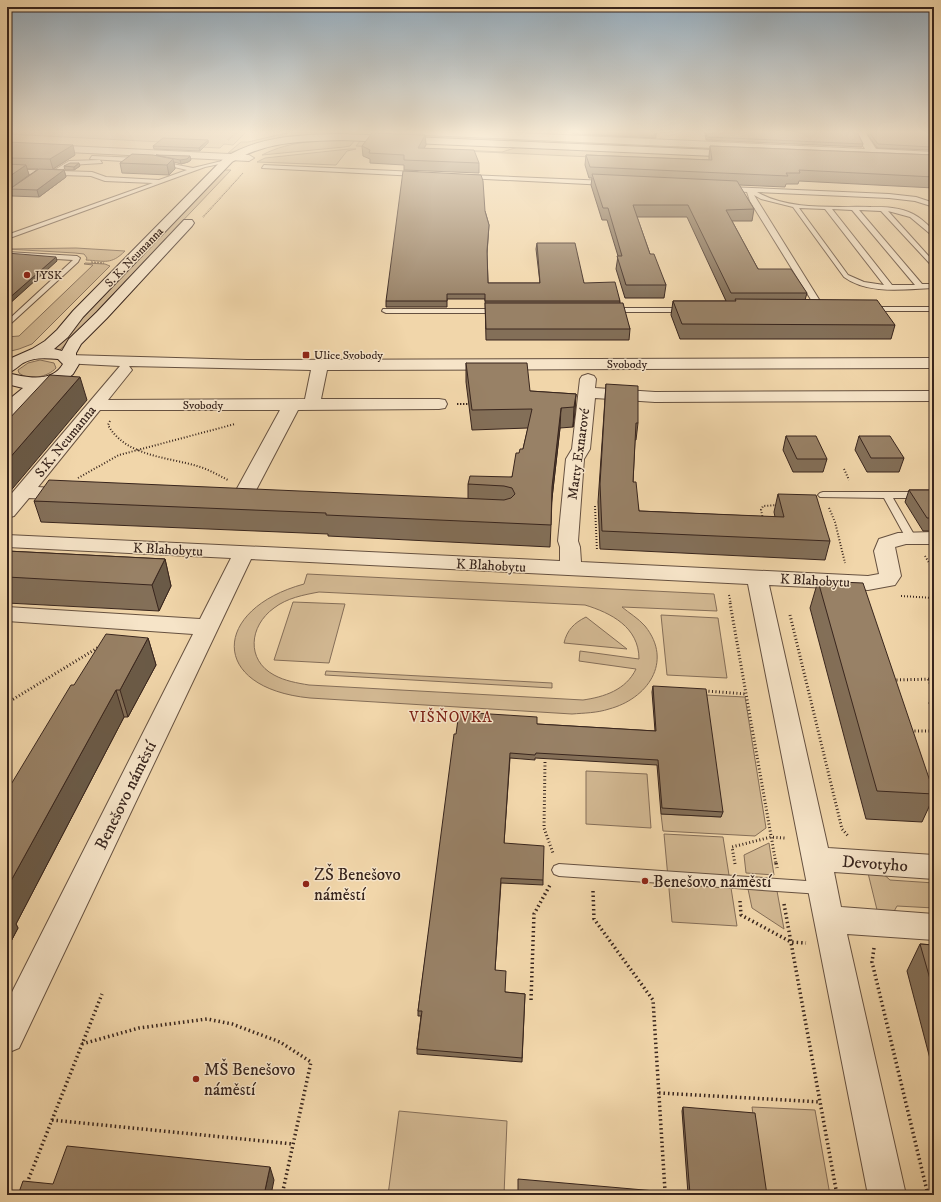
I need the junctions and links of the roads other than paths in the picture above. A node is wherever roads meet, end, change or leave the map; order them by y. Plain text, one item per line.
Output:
1 (18, 188) edge
2 (144, 188) edge
3 (201, 188) edge
4 (719, 188) edge
5 (749, 190) junction
6 (7, 196) edge
7 (934, 205) edge
8 (795, 206) junction
9 (826, 207) junction
10 (854, 208) junction
11 (883, 209) junction
12 (194, 216) dead end
13 (934, 235) edge
14 (7, 238) edge
15 (7, 254) edge
16 (934, 266) edge
17 (889, 286) junction
18 (920, 286) junction
19 (934, 286) edge
20 (821, 309) edge
21 (859, 309) edge
22 (934, 309) edge
23 (600, 310) edge
24 (695, 310) edge
25 (386, 311) dead end
26 (505, 311) edge
27 (7, 325) edge
28 (27, 357) junction
29 (69, 359) junction
30 (7, 360) edge
31 (934, 363) edge
32 (586, 364) junction
33 (247, 365) junction
34 (320, 365) junction
35 (7, 368) edge
36 (124, 370) junction
37 (7, 378) edge
38 (54, 378) junction
39 (586, 392) junction
40 (934, 396) edge
41 (292, 404) junction
42 (312, 404) junction
43 (439, 404) road end
44 (95, 405) junction
45 (7, 411) edge
46 (24, 492) junction
47 (85, 495) edge
48 (267, 495) edge
49 (823, 495) dead end
50 (887, 495) junction
51 (934, 495) edge
52 (7, 512) edge
53 (911, 538) junction
54 (934, 538) edge
55 (7, 541) edge
56 (244, 552) junction
57 (570, 569) junction
58 (769, 578) junction
59 (7, 614) edge
60 (207, 627) junction
61 (816, 859) junction
62 (934, 867) edge
63 (559, 870) road end
64 (822, 888) junction
65 (830, 920) junction
66 (934, 927) edge
67 (7, 1037) edge
68 (887, 1195) edge

1 - 6 lane
2 - 14 lane
3 - 28 street, S. K. Neumanna
4 - 5 lane
5 - 7 lane
5 - 8 lane
5 - 20 lane
8 - 9 lane
8 - 17 lane
9 - 10 lane
9 - 17 lane
10 - 11 lane
10 - 18 lane
11 - 13 lane
11 - 16 lane
12 - 29 street, S. K. Neumanna
15 - 27 lane
17 - 18 lane
18 - 19 lane
21 - 22 lane
23 - 24 lane
25 - 26 lane
28 - 29 street, Svobody
28 - 30 street
28 - 35 street
29 - 33 street, Svobody
29 - 38 street, S. K. Neumanna
31 - 32 street, Svobody
32 - 34 street, Svobody
32 - 39 street, Marty Exnarové
33 - 34 street, Svobody
33 - 36 street, Svobody
34 - 42 street
36 - 38 street, Svobody
36 - 44 street, S.K. Neumanna
37 - 38 street, Svobody
38 - 45 street
39 - 40 street
39 - 57 street, Marty Exnarové
41 - 42 street, Svobody
41 - 44 street, Svobody
41 - 48 street
42 - 43 street, Svobody
44 - 46 street, S.K. Neumanna
46 - 47 street
46 - 52 street, S.K. Neumanna
49 - 50 lane
50 - 51 lane
50 - 53 lane
53 - 54 street, K Blahobytu
53 - 58 street, K Blahobytu
55 - 56 street, K Blahobytu
56 - 57 street, K Blahobytu
56 - 60 street, Benešovo náměstí
57 - 58 street, K Blahobytu
58 - 61 street
59 - 60 street
60 - 67 street, Benešovo náměstí
61 - 62 street, Devotyho
61 - 64 street
63 - 64 lane
64 - 65 street
65 - 66 street
65 - 68 street

